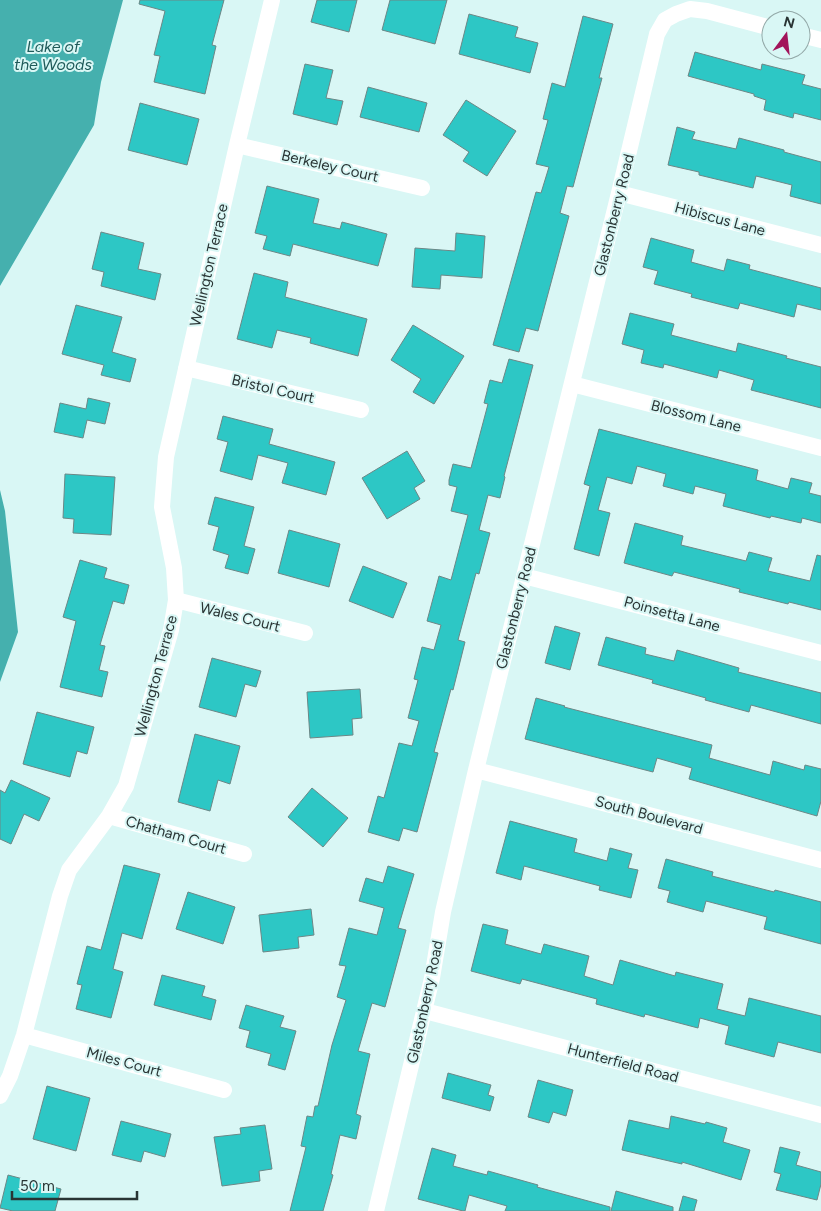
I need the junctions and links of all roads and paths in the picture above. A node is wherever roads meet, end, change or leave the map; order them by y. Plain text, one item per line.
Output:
1 (272, 0) edge
2 (761, 25) edge
3 (237, 144) junction
4 (422, 188) dead end
5 (619, 193) junction
6 (821, 245) edge
7 (186, 368) junction
8 (572, 384) junction
9 (360, 410) dead end
10 (821, 448) edge
11 (524, 576) junction
12 (176, 600) junction
13 (305, 633) dead end
14 (821, 653) edge
15 (476, 770) junction
16 (109, 816) junction
17 (244, 854) dead end
18 (821, 860) edge
19 (425, 1011) junction
20 (24, 1035) junction
21 (224, 1090) dead end
22 (0, 1096) edge
23 (821, 1115) edge
24 (376, 1211) edge

1 - 3 street, Wellington Terrace
2 - 5 street, Glastonberry Road
3 - 4 street, Berkeley Court
3 - 7 street, Wellington Terrace
5 - 6 street, Hibiscus Lane
5 - 8 street, Glastonberry Road
7 - 9 street, Bristol Court
7 - 12 street, Wellington Terrace
8 - 10 street, Blossom Lane
8 - 11 street, Glastonberry Road
11 - 14 street, Poinsetta Lane
11 - 15 street, Glastonberry Road
12 - 13 street, Wales Court
12 - 16 street, Wellington Terrace
15 - 18 street, South Boulevard
15 - 19 street, Glastonberry Road
16 - 17 street, Chatham Court
16 - 20 street, Wellington Terrace
19 - 23 street, Hunterfield Road
19 - 24 street, Glastonberry Road
20 - 21 street, Miles Court
20 - 22 street, Wellington Terrace

